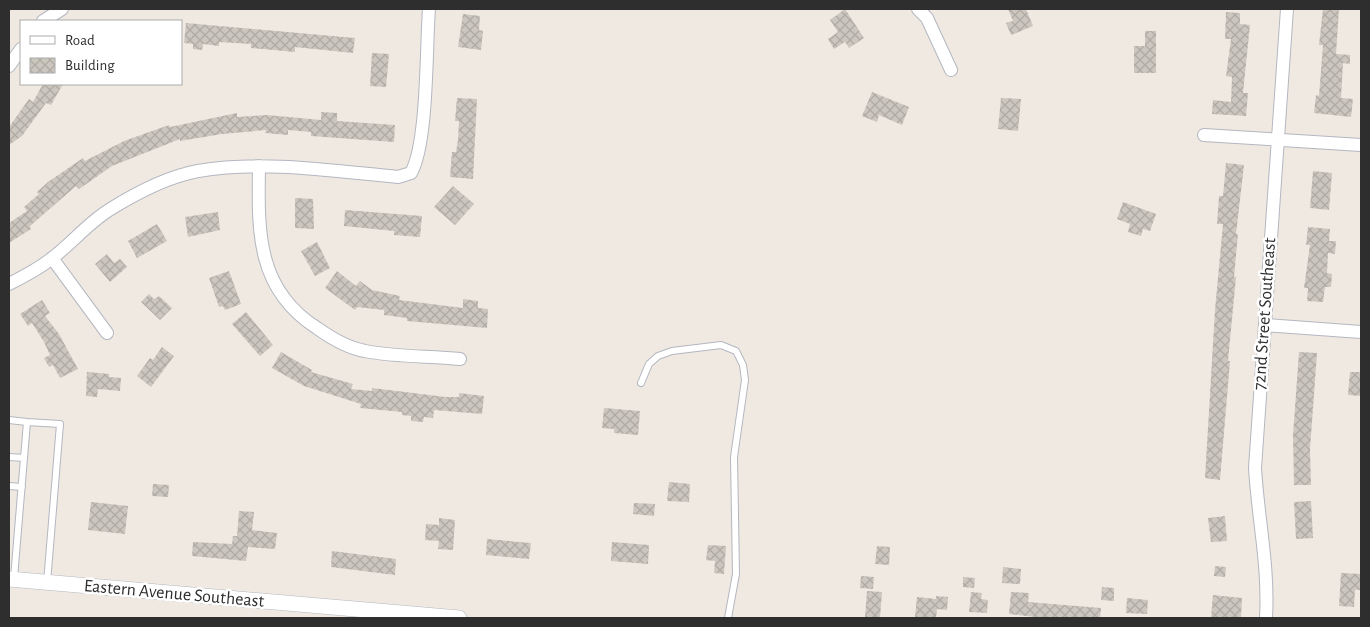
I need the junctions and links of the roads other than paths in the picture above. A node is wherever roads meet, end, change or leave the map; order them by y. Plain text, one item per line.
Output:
1 (62, 9) edge
2 (428, 9) edge
3 (918, 9) edge
4 (1287, 9) edge
5 (46, 20) edge
6 (20, 51) edge
7 (9, 66) edge
8 (951, 70) dead end
9 (1204, 134) dead end
10 (1278, 139) junction
11 (1361, 145) edge
12 (259, 166) junction
13 (52, 258) junction
14 (9, 284) edge
15 (1265, 325) junction
16 (1361, 332) edge
17 (106, 333) dead end
18 (460, 359) dead end
19 (641, 382) dead end
20 (9, 420) edge
21 (27, 422) junction
22 (9, 457) edge
23 (24, 458) junction
24 (9, 486) edge
25 (22, 487) junction
26 (12, 580) edge
27 (47, 583) junction
28 (459, 618) edge
29 (728, 618) edge
30 (1266, 618) edge

1 - 5 street
2 - 12 street
3 - 8 street
4 - 10 street, 72nd Street Southeast
6 - 7 street
9 - 10 street
10 - 11 street
10 - 15 street, 72nd Street Southeast
12 - 13 street
12 - 18 street
13 - 14 street
13 - 17 street
15 - 16 street
15 - 30 street, 72nd Street Southeast
19 - 29 lane
20 - 21 lane
21 - 23 lane
21 - 27 lane
22 - 23 lane
23 - 25 lane
24 - 25 lane
25 - 26 lane
26 - 27 street, Eastern Avenue Southeast
27 - 28 street, Eastern Avenue Southeast

